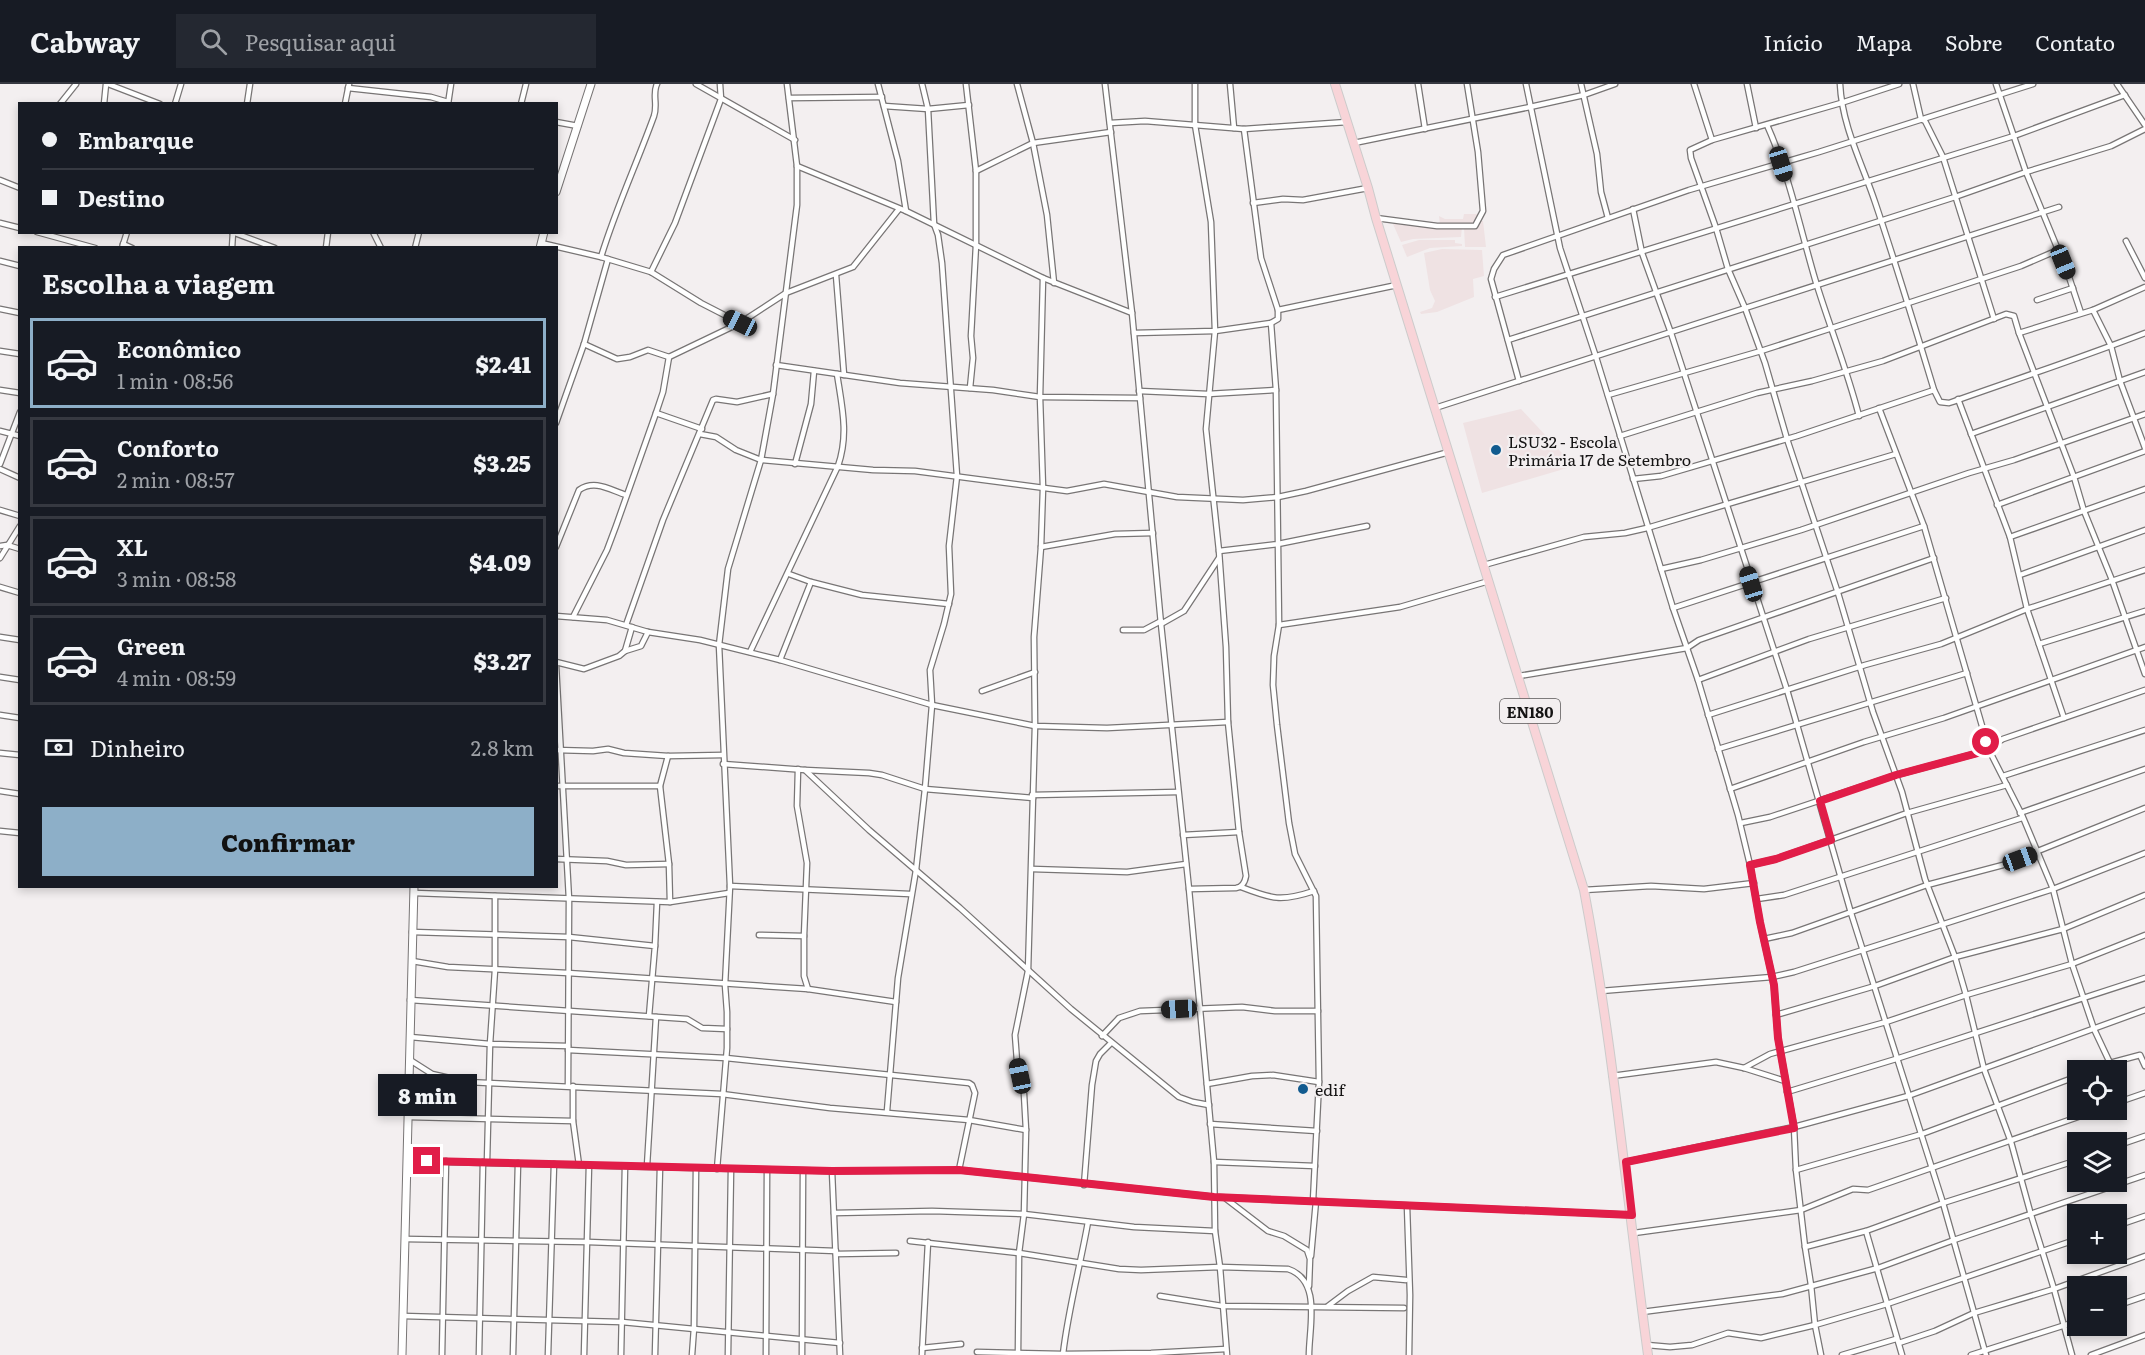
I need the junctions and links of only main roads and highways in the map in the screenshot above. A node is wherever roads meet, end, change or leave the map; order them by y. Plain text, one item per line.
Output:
1 (1335, 84) edge
2 (1648, 1355) edge

1 - 2 main road, EN180

